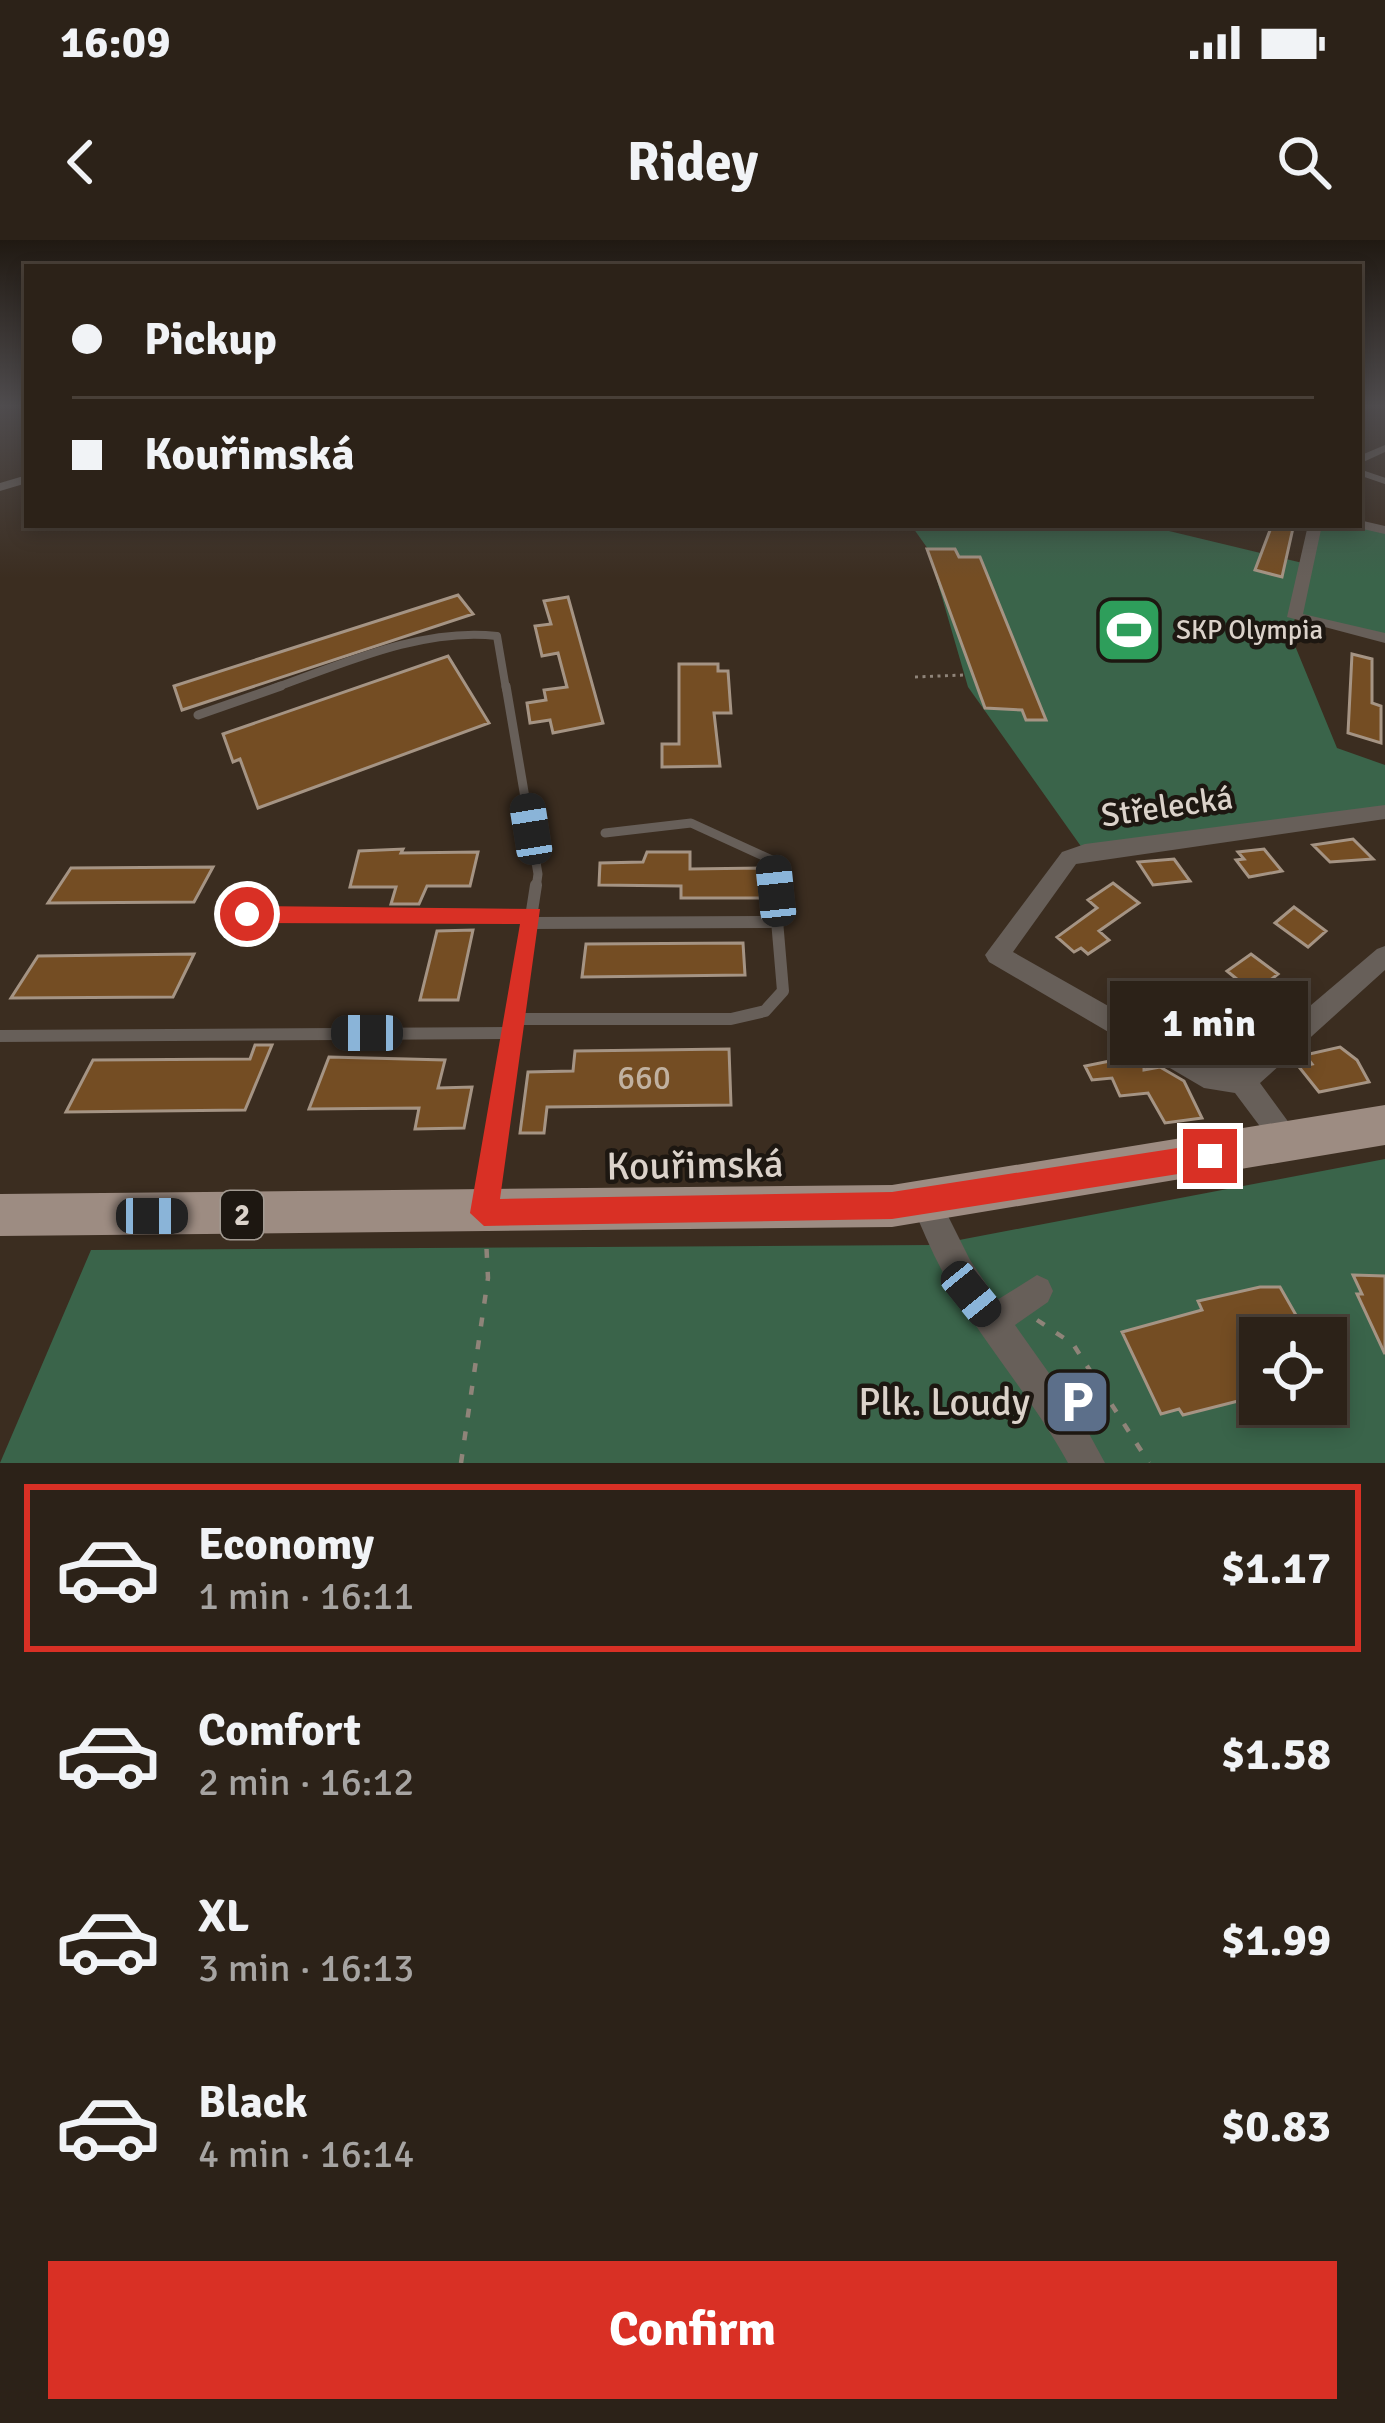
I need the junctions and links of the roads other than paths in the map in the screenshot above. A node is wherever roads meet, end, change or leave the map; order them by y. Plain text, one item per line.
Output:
1 (1314, 528) edge
2 (1385, 638) edge
3 (198, 715) dead end
4 (1385, 812) edge
5 (605, 833) dead end
6 (247, 914) dead end
7 (532, 919) junction
8 (779, 922) junction
9 (1385, 956) edge
10 (516, 1026) junction
11 (0, 1036) edge
12 (1242, 1082) junction
13 (1385, 1125) edge
14 (1289, 1142) junction
15 (926, 1202) junction
16 (484, 1213) junction
17 (0, 1215) edge
18 (1036, 1305) road end
19 (993, 1322) junction
20 (1087, 1463) edge

1 - 2 street
3 - 7 lane
4 - 12 street, Střelecká
5 - 8 lane
6 - 7 lane
7 - 8 lane
7 - 10 lane
8 - 10 lane
9 - 12 street
10 - 11 lane
10 - 16 lane
12 - 14 street
13 - 14 main road, Kouřimská / 2
14 - 15 main road, Kouřimská / 2
15 - 16 main road, Kouřimská / 2
15 - 19 street
16 - 17 main road, Kouřimská / 2
18 - 19 street
19 - 20 street

